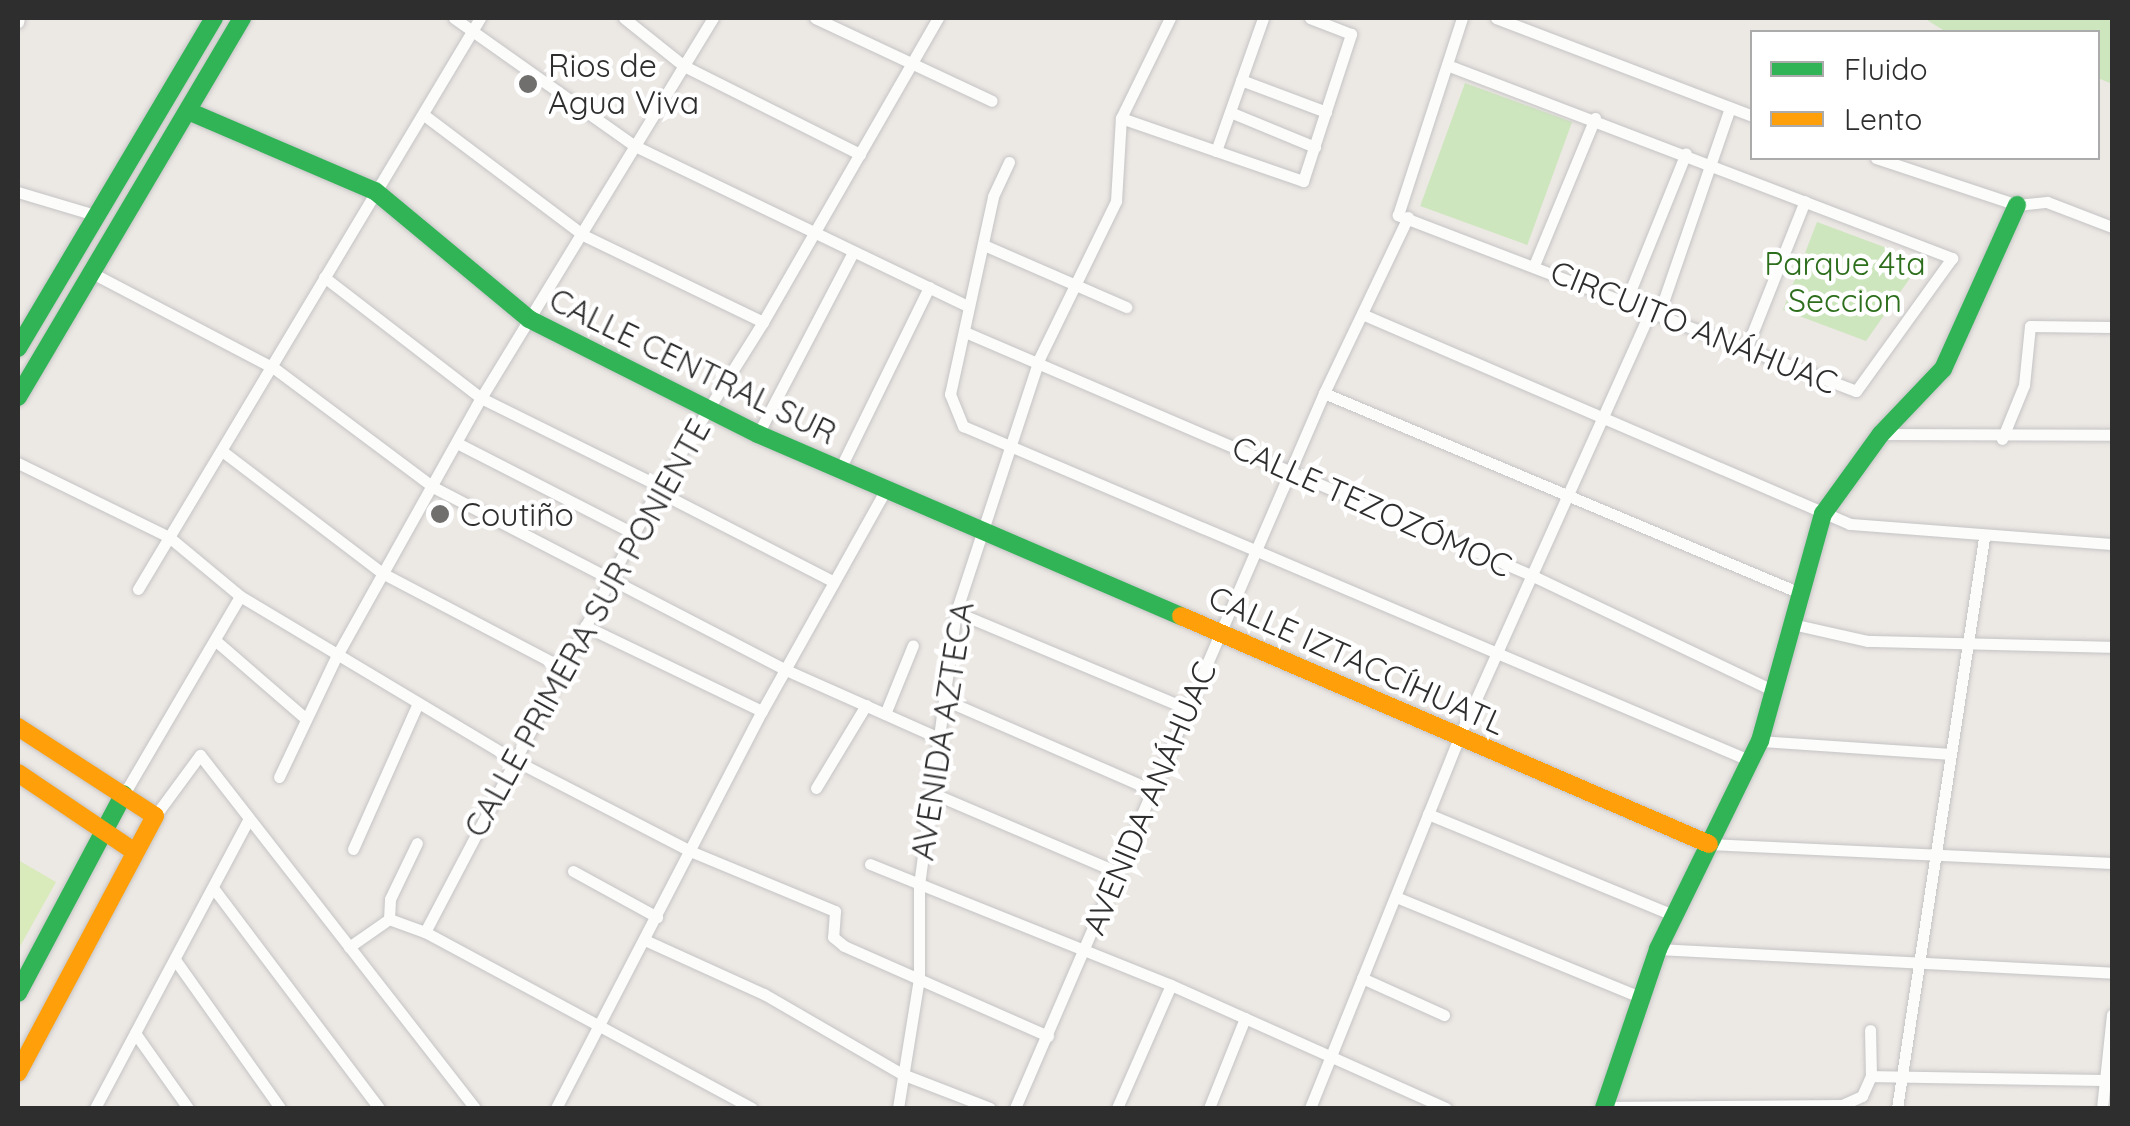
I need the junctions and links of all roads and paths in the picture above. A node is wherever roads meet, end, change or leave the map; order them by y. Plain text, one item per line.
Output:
1 (214, 18) edge
2 (242, 18) edge
3 (454, 18) edge
4 (624, 18) edge
5 (714, 18) edge
6 (815, 18) edge
7 (938, 18) edge
8 (1170, 18) edge
9 (1263, 18) edge
10 (1310, 18) edge
11 (1462, 18) edge
12 (1496, 18) edge
13 (477, 22) edge
14 (910, 65) junction
15 (1448, 65) junction
16 (684, 66) junction
17 (1241, 80) junction
18 (992, 101) dead end
19 (1730, 108) junction
20 (188, 111) junction
21 (1230, 112) junction
22 (1326, 112) junction
23 (1750, 115) edge
24 (424, 116) junction
25 (1121, 118) junction
26 (1595, 118) junction
27 (635, 146) junction
28 (1314, 147) junction
29 (1216, 152) junction
30 (1686, 153) junction
31 (860, 154) junction
32 (1882, 160) edge
33 (1009, 162) dead end
34 (1713, 162) junction
35 (375, 191) junction
36 (18, 192) edge
37 (1805, 201) junction
38 (2017, 205) junction
39 (95, 215) junction
40 (1408, 217) junction
41 (2112, 227) edge
42 (584, 234) junction
43 (812, 235) junction
44 (986, 246) junction
45 (852, 254) junction
46 (1535, 263) junction
47 (92, 273) junction
48 (324, 277) junction
49 (1074, 286) junction
50 (930, 287) junction
51 (1627, 299) junction
52 (968, 306) junction
53 (1126, 306) dead end
54 (1655, 310) junction
55 (1362, 314) junction
56 (529, 319) junction
57 (764, 322) junction
58 (2112, 327) edge
59 (965, 332) junction
60 (18, 348) edge
61 (1746, 348) junction
62 (1039, 359) junction
63 (274, 368) junction
64 (1324, 392) junction
65 (18, 397) edge
66 (481, 398) junction
67 (707, 408) junction
68 (1598, 415) junction
69 (758, 434) junction
70 (1881, 434) junction
71 (2112, 434) edge
72 (2002, 439) junction
73 (457, 442) junction
74 (1012, 445) junction
75 (222, 451) junction
76 (18, 463) edge
77 (1289, 471) junction
78 (838, 472) junction
79 (433, 486) junction
80 (658, 488) junction
81 (885, 492) junction
82 (1563, 496) junction
83 (1824, 514) junction
84 (982, 528) junction
85 (635, 534) junction
86 (169, 537) junction
87 (1984, 538) junction
88 (2112, 544) edge
89 (1255, 551) junction
90 (382, 573) junction
91 (1531, 576) junction
92 (611, 577) junction
93 (834, 582) junction
94 (138, 589) dead end
95 (1800, 593) junction
96 (240, 596) junction
97 (956, 612) junction
98 (1792, 624) junction
99 (585, 626) junction
100 (1220, 634) junction
101 (216, 642) junction
102 (913, 645) dead end
103 (1970, 646) junction
104 (2112, 647) edge
105 (1498, 651) junction
106 (336, 657) junction
107 (561, 668) junction
108 (786, 670) junction
109 (1774, 691) junction
110 (945, 700) junction
111 (417, 705) junction
112 (866, 705) junction
113 (1188, 709) junction
114 (762, 711) junction
115 (886, 714) junction
116 (305, 718) junction
117 (18, 727) edge
118 (1459, 737) junction
119 (940, 739) junction
120 (1760, 741) junction
121 (1950, 754) junction
122 (512, 759) junction
123 (1751, 762) junction
124 (18, 773) edge
125 (278, 777) dead end
126 (816, 788) dead end
127 (1152, 790) junction
128 (932, 793) junction
129 (124, 794) junction
130 (1428, 814) junction
131 (154, 816) junction
132 (248, 820) junction
133 (105, 828) junction
134 (416, 842) dead end
135 (1709, 844) junction
136 (353, 850) dead end
137 (690, 851) junction
138 (136, 852) junction
139 (1936, 858) junction
140 (2112, 863) edge
141 (870, 864) dead end
142 (573, 871) dead end
143 (1117, 872) junction
144 (919, 885) junction
145 (214, 889) junction
146 (1396, 897) junction
147 (1675, 916) junction
148 (657, 918) junction
149 (389, 919) junction
150 (425, 932) junction
151 (647, 941) junction
152 (349, 948) junction
153 (1658, 949) junction
154 (1082, 954) junction
155 (176, 961) junction
156 (1915, 964) junction
157 (2112, 973) edge
158 (920, 978) junction
159 (1362, 978) junction
160 (1171, 986) junction
161 (18, 993) edge
162 (1640, 998) junction
163 (1444, 1015) dead end
164 (2112, 1016) edge
165 (1245, 1018) junction
166 (598, 1024) junction
167 (1870, 1030) dead end
168 (134, 1033) junction
169 (1048, 1036) junction
170 (1334, 1055) junction
171 (18, 1073) edge
172 (902, 1074) junction
173 (1871, 1076) junction
174 (1902, 1076) junction
175 (2109, 1080) edge
176 (95, 1108) edge
177 (188, 1108) edge
178 (280, 1108) edge
179 (379, 1108) edge
180 (475, 1108) edge
181 (556, 1108) edge
182 (752, 1108) edge
183 (898, 1108) edge
184 (990, 1108) edge
185 (1015, 1108) edge
186 (1116, 1108) edge
187 (1209, 1108) edge
188 (1310, 1108) edge
189 (1446, 1108) edge
190 (1604, 1108) edge
191 (1897, 1108) edge
192 (2102, 1108) edge

1 - 39 street
2 - 20 street
3 - 13 street
4 - 16 street
5 - 16 street
6 - 14 street
7 - 14 street, CALLE PRIMERA SUR PONIENTE
8 - 25 street
9 - 17 street
10 - 22 street
11 - 15 street
12 - 19 street
13 - 24 street
13 - 27 street
14 - 18 street
14 - 31 street, CALLE PRIMERA SUR PONIENTE
15 - 26 street, CIRCUITO ANÁHUAC
15 - 40 street
16 - 27 street
16 - 31 street
17 - 21 street
17 - 22 street
19 - 23 street
19 - 34 street
20 - 35 street, CALLE CENTRAL SUR
20 - 47 street
21 - 28 street
21 - 29 street
22 - 28 street
24 - 35 street
24 - 42 street
25 - 29 street
25 - 49 street, AVENIDA AZTECA
26 - 30 street, CIRCUITO ANÁHUAC
26 - 46 street
27 - 42 street
27 - 43 street
28 - 29 street
30 - 34 street, CIRCUITO ANÁHUAC
30 - 51 street
31 - 43 street, CALLE PRIMERA SUR PONIENTE
32 - 38 street
33 - 44 street
34 - 37 street, CIRCUITO ANÁHUAC
34 - 54 street
35 - 48 street
35 - 56 street, CALLE CENTRAL SUR
36 - 39 street
37 - 61 street
37 - 61 street, CIRCUITO ANÁHUAC
38 - 41 street
38 - 70 street
39 - 60 street
40 - 46 street, CIRCUITO ANÁHUAC
40 - 55 street, AVENIDA ANÁHUAC
42 - 56 street
42 - 57 street
43 - 45 street
43 - 57 street, CALLE PRIMERA SUR PONIENTE
44 - 49 street
44 - 52 street
45 - 50 street
45 - 69 street
46 - 51 street, CIRCUITO ANÁHUAC
47 - 63 street
47 - 65 street
48 - 63 street
48 - 66 street
49 - 53 street
49 - 62 street, AVENIDA AZTECA
50 - 52 street
50 - 78 street
51 - 54 street, CIRCUITO ANÁHUAC
52 - 59 street
54 - 61 street, CIRCUITO ANÁHUAC
54 - 68 street
55 - 64 street, AVENIDA ANÁHUAC
55 - 68 street
56 - 66 street
56 - 67 street, CALLE CENTRAL SUR
57 - 67 street, CALLE PRIMERA SUR PONIENTE
58 - 72 street
59 - 62 street, CALLE TEZOZÓMOC
59 - 74 street
62 - 74 street, AVENIDA AZTECA
62 - 77 street, CALLE TEZOZÓMOC
63 - 75 street
63 - 79 street
64 - 77 street, AVENIDA ANÁHUAC
64 - 82 street
66 - 73 street
66 - 80 street
67 - 69 street, CALLE CENTRAL SUR
67 - 80 street, CALLE PRIMERA SUR PONIENTE
68 - 82 street
68 - 83 street
69 - 78 street, CALLE CENTRAL SUR
70 - 72 street
70 - 83 street
71 - 72 street
73 - 79 street
73 - 85 street
74 - 84 street, AVENIDA AZTECA
74 - 89 street
75 - 86 street
75 - 90 street
76 - 86 street
77 - 89 street, AVENIDA ANÁHUAC
77 - 91 street, CALLE TEZOZÓMOC
78 - 81 street, CALLE CENTRAL SUR
79 - 90 street
79 - 92 street
80 - 85 street, CALLE PRIMERA SUR PONIENTE
80 - 93 street
81 - 84 street, CALLE CENTRAL SUR
81 - 93 street
82 - 91 street
82 - 95 street
83 - 87 street
83 - 95 street
84 - 97 street, AVENIDA AZTECA
84 - 100 street, CALLE IZTACCÍHUATL
85 - 92 street, CALLE PRIMERA SUR PONIENTE
86 - 94 street
86 - 96 street
87 - 88 street
87 - 103 street
89 - 100 street, AVENIDA ANÁHUAC
89 - 105 street
90 - 106 street
90 - 107 street
91 - 105 street
91 - 109 street, CALLE TEZOZÓMOC
92 - 99 street, CALLE PRIMERA SUR PONIENTE
92 - 108 street
93 - 108 street
95 - 98 street
96 - 101 street
96 - 106 street
97 - 110 street, AVENIDA AZTECA
97 - 113 street
98 - 103 street
98 - 109 street
99 - 107 street, CALLE PRIMERA SUR PONIENTE
99 - 114 street
100 - 113 street, AVENIDA ANÁHUAC
100 - 118 street, CALLE IZTACCÍHUATL
101 - 116 street
101 - 129 street
102 - 115 street
103 - 104 street
103 - 121 street
105 - 118 street
105 - 123 street
106 - 111 street
106 - 116 street
107 - 122 street, CALLE PRIMERA SUR PONIENTE
108 - 112 street
108 - 114 street
109 - 120 street
110 - 119 street, AVENIDA AZTECA
110 - 127 street
111 - 122 street
111 - 136 street
112 - 115 street
112 - 126 street
113 - 127 street, AVENIDA ANÁHUAC
114 - 137 street
115 - 119 street
116 - 125 street
117 - 129 street
118 - 130 street
118 - 135 street, CALLE IZTACCÍHUATL
119 - 128 street, AVENIDA AZTECA
120 - 121 street
120 - 123 street
121 - 139 street
122 - 137 street
122 - 150 street, CALLE PRIMERA SUR PONIENTE
123 - 135 street
124 - 133 street
127 - 143 street, AVENIDA ANÁHUAC
128 - 143 street
128 - 144 street, AVENIDA AZTECA
129 - 131 street
129 - 133 street
130 - 146 street
130 - 147 street
131 - 132 street
131 - 138 street
132 - 145 street
132 - 152 street
133 - 138 street
133 - 161 street
134 - 149 street
135 - 139 street
135 - 147 street
137 - 148 street
137 - 158 street
138 - 171 street
139 - 140 street
139 - 156 street
141 - 144 street
142 - 148 street
143 - 154 street, AVENIDA ANÁHUAC
144 - 154 street
144 - 158 street, AVENIDA AZTECA
145 - 155 street
145 - 179 street
146 - 159 street
146 - 162 street
147 - 153 street
148 - 151 street
149 - 150 street
149 - 152 street
150 - 166 street
151 - 166 street
151 - 172 street
152 - 180 street
153 - 156 street
153 - 162 street
154 - 160 street
154 - 169 street, AVENIDA ANÁHUAC
155 - 168 street
155 - 178 street
156 - 157 street
156 - 174 street
158 - 169 street
158 - 172 street, AVENIDA AZTECA
159 - 163 street
159 - 170 street
160 - 165 street
160 - 186 street
162 - 190 street
164 - 175 street
165 - 170 street
165 - 187 street
166 - 181 street
166 - 182 street
167 - 173 street
168 - 176 street
168 - 177 street
169 - 185 street, AVENIDA ANÁHUAC
170 - 188 street
170 - 189 street
172 - 183 street, AVENIDA AZTECA
172 - 184 street
173 - 174 street
173 - 190 street
174 - 175 street
174 - 191 street
175 - 192 street

